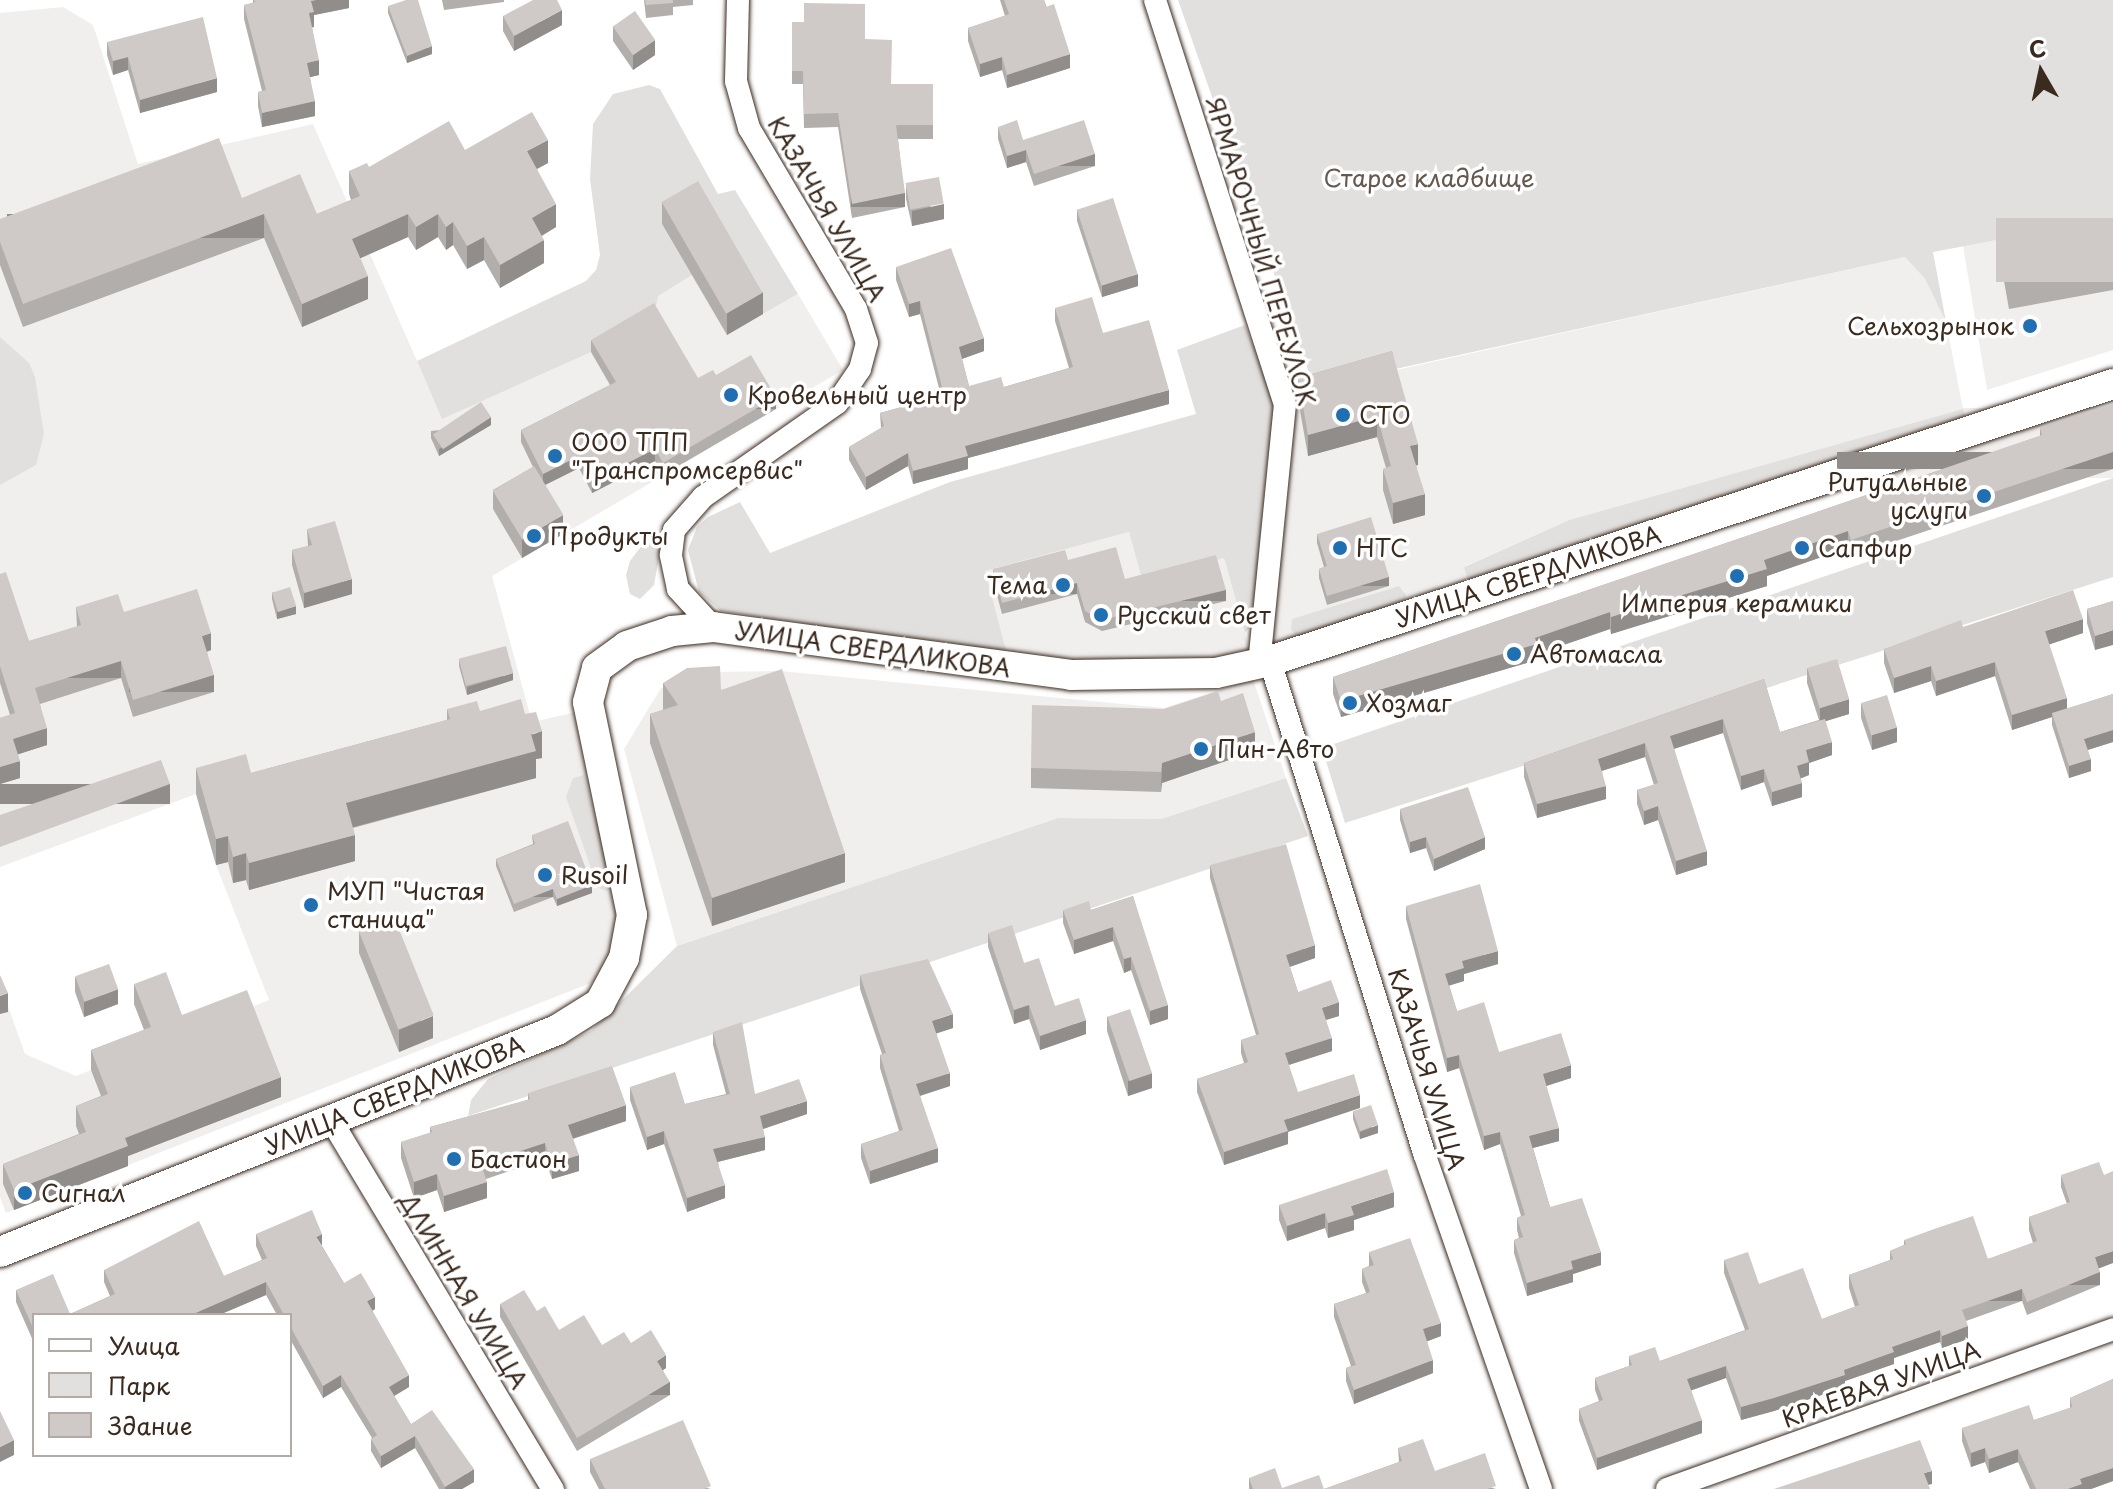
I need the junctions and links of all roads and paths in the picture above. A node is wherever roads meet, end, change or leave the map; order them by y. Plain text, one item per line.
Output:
1 (738, 0) edge
2 (1155, 0) edge
3 (2113, 384) edge
4 (713, 627) junction
5 (1265, 663) junction
6 (331, 1120) junction
7 (0, 1252) edge
8 (2113, 1329) edge
9 (553, 1489) edge
10 (1541, 1489) edge
11 (1667, 1489) edge

1 - 4 street, КАЗАЧЬЯ УЛИЦА
2 - 5 street, ЯРМАРОЧНЫЙ ПЕРЕУЛОК
3 - 5 street, УЛИЦА СВЕРДЛИКОВА
4 - 5 street, УЛИЦА СВЕРДЛИКОВА
4 - 6 street, УЛИЦА СВЕРДЛИКОВА
5 - 10 street, КАЗАЧЬЯ УЛИЦА
6 - 7 street, УЛИЦА СВЕРДЛИКОВА
6 - 9 street, ДЛИННАЯ УЛИЦА
8 - 11 street, КРАЕВАЯ УЛИЦА

